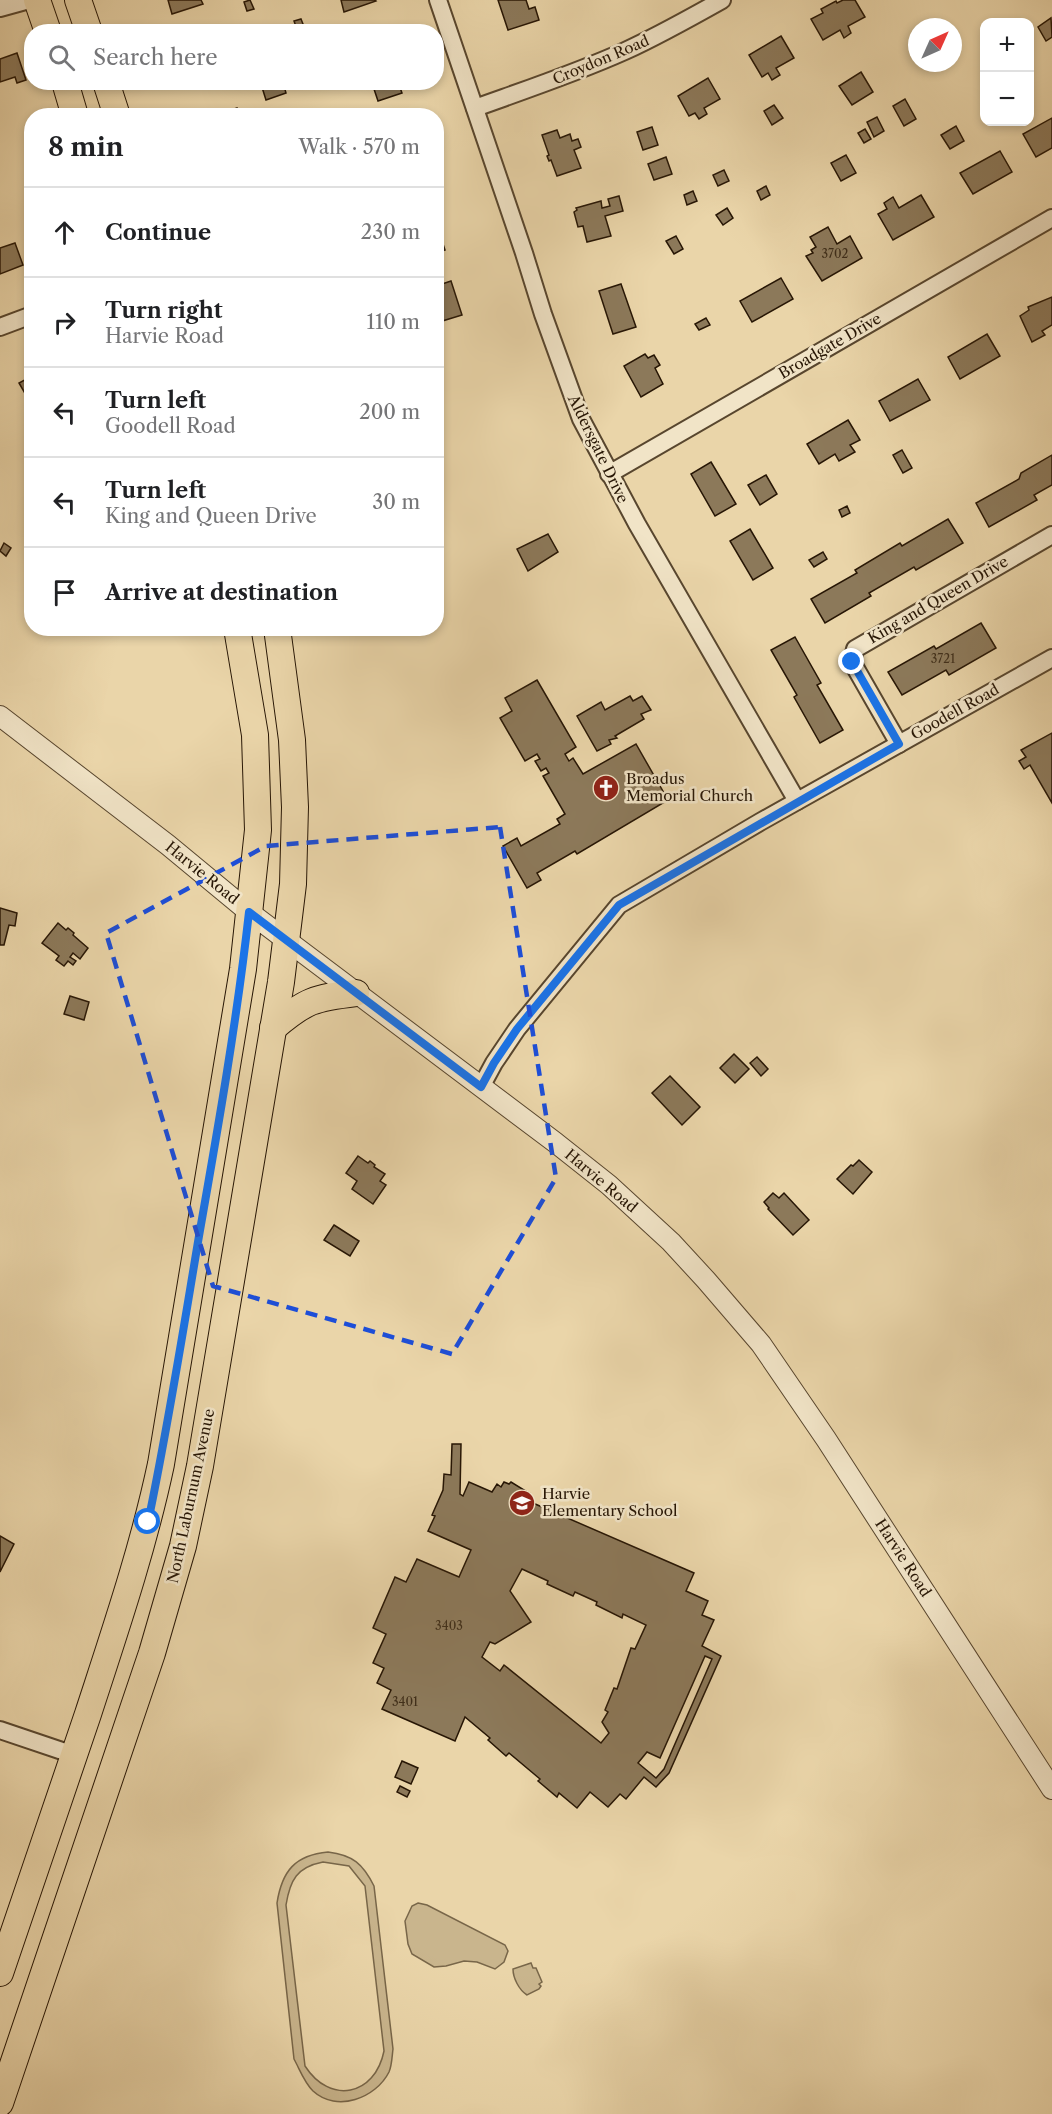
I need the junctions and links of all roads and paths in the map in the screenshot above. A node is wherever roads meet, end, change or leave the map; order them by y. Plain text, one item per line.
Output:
1 (29, 0) edge
2 (37, 0) edge
3 (78, 0) edge
4 (438, 0) edge
5 (722, 0) edge
6 (0, 8) edge
7 (45, 24) edge
8 (86, 24) edge
9 (67, 90) edge
10 (109, 90) edge
11 (72, 108) edge
12 (114, 108) edge
13 (475, 108) junction
14 (1052, 218) edge
15 (24, 318) edge
16 (0, 327) edge
17 (609, 474) junction
18 (1052, 535) edge
19 (238, 636) edge
20 (278, 636) edge
21 (1052, 658) edge
22 (0, 716) edge
23 (899, 744) junction
24 (797, 801) junction
25 (249, 912) junction
26 (286, 939) junction
27 (356, 993) junction
28 (273, 1028) junction
29 (481, 1087) junction
30 (0, 1730) edge
31 (74, 1755) junction
32 (1052, 1789) edge
33 (0, 1973) edge
34 (0, 2103) edge

1 - 6 street
2 - 7 main road
3 - 8 main road
4 - 13 street, Aldersgate Drive
5 - 13 street, Croydon Road
9 - 11 main road
10 - 12 main road
13 - 17 street, Aldersgate Drive
14 - 17 street, Broadgate Drive
15 - 16 street
17 - 24 street, Aldersgate Drive
18 - 23 street, King and Queen Drive
19 - 25 main road
20 - 26 main road, North Laburnum Avenue
21 - 23 street, Goodell Road
22 - 25 street, Harvie Road
23 - 24 street, Goodell Road
24 - 29 street, Goodell Road
25 - 26 street, Harvie Road
25 - 31 main road
26 - 27 street, Harvie Road
26 - 28 main road, North Laburnum Avenue
27 - 28 main road
27 - 29 street, Harvie Road
28 - 34 main road, North Laburnum Avenue
29 - 32 street, Harvie Road
30 - 31 street
31 - 33 main road

